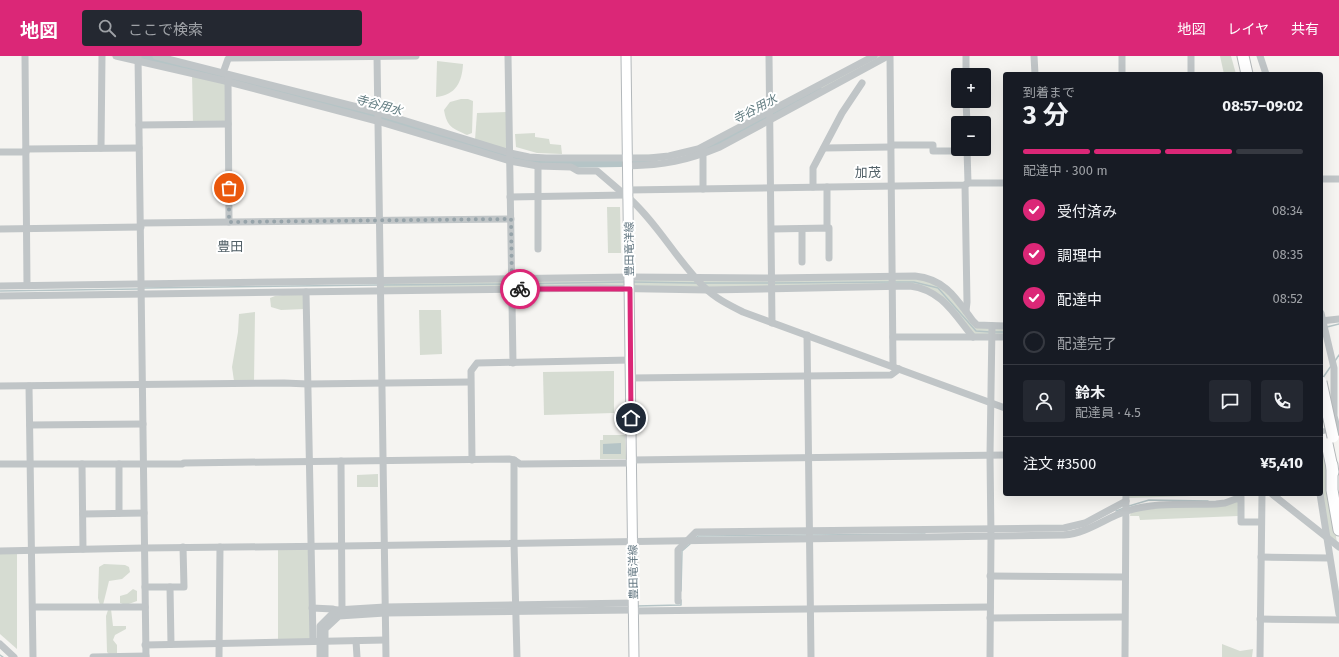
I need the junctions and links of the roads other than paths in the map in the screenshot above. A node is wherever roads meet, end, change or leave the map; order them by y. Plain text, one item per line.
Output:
1 (25, 56) edge
2 (102, 56) edge
3 (116, 56) edge
4 (156, 56) edge
5 (377, 56) edge
6 (416, 56) edge
7 (508, 56) edge
8 (626, 56) edge
9 (769, 56) edge
10 (874, 56) edge
11 (889, 56) edge
12 (966, 56) edge
13 (1034, 56) edge
14 (1122, 56) edge
15 (1191, 56) edge
16 (1236, 56) edge
17 (1243, 56) edge
18 (1260, 56) edge
19 (138, 58) edge
20 (179, 59) edge
21 (966, 68) edge
22 (1034, 72) edge
23 (1122, 72) edge
24 (1191, 72) edge
25 (1240, 72) edge
26 (1247, 72) edge
27 (1265, 72) edge
28 (227, 77) junction
29 (862, 83) dead end
30 (377, 116) junction
31 (770, 116) junction
32 (228, 124) junction
33 (140, 125) junction
34 (892, 146) junction
35 (101, 148) junction
36 (140, 148) junction
37 (824, 148) junction
38 (26, 150) junction
39 (951, 150) edge
40 (0, 152) edge
41 (703, 154) junction
42 (967, 156) edge
43 (510, 157) junction
44 (628, 162) junction
45 (538, 166) junction
46 (1323, 179) edge
47 (1339, 179) edge
48 (1003, 183) edge
49 (966, 184) junction
50 (892, 186) junction
51 (813, 187) junction
52 (827, 187) junction
53 (772, 188) junction
54 (703, 189) junction
55 (628, 194) junction
56 (510, 197) junction
57 (538, 197) junction
58 (511, 219) junction
59 (379, 221) junction
60 (229, 222) junction
61 (141, 225) junction
62 (27, 228) junction
63 (826, 228) junction
64 (0, 229) edge
65 (772, 229) junction
66 (802, 229) junction
67 (538, 249) dead end
68 (829, 258) dead end
69 (802, 262) dead end
70 (893, 276) junction
71 (695, 277) junction
72 (773, 278) junction
73 (512, 279) junction
74 (380, 280) junction
75 (630, 283) junction
76 (141, 284) junction
77 (27, 285) junction
78 (0, 286) edge
79 (893, 286) junction
80 (773, 288) junction
81 (512, 289) junction
82 (708, 290) junction
83 (380, 291) junction
84 (306, 292) junction
85 (141, 294) junction
86 (0, 296) edge
87 (967, 313) junction
88 (1339, 319) edge
89 (960, 321) junction
90 (1323, 321) edge
91 (772, 323) junction
92 (992, 326) junction
93 (1003, 326) edge
94 (1323, 333) edge
95 (807, 335) junction
96 (992, 337) junction
97 (1003, 337) edge
98 (893, 338) junction
99 (973, 338) junction
100 (631, 360) junction
101 (1339, 360) edge
102 (513, 363) junction
103 (896, 368) junction
104 (1334, 368) junction
105 (808, 376) junction
106 (631, 378) junction
107 (470, 382) junction
108 (142, 384) junction
109 (308, 384) junction
110 (382, 384) junction
111 (0, 386) edge
112 (30, 386) junction
113 (1323, 392) edge
114 (991, 403) junction
115 (1003, 407) edge
116 (1323, 419) edge
117 (142, 424) junction
118 (30, 425) junction
119 (1331, 434) edge
120 (990, 455) junction
121 (1003, 455) edge
122 (809, 457) junction
123 (382, 460) junction
124 (472, 460) junction
125 (514, 460) junction
126 (341, 461) junction
127 (632, 461) junction
128 (309, 462) junction
129 (0, 464) edge
130 (31, 464) junction
131 (82, 464) junction
132 (119, 464) junction
133 (144, 464) junction
134 (1335, 466) edge
135 (1262, 496) edge
136 (1275, 496) edge
137 (1320, 496) edge
138 (1126, 498) edge
139 (1339, 502) edge
140 (1126, 511) junction
141 (119, 513) junction
142 (144, 513) junction
143 (83, 514) junction
144 (1261, 522) junction
145 (990, 528) junction
146 (1339, 530) edge
147 (810, 535) junction
148 (991, 537) junction
149 (1327, 537) junction
150 (686, 541) junction
151 (632, 542) junction
152 (514, 543) junction
153 (383, 545) junction
154 (311, 546) junction
155 (343, 546) junction
156 (184, 547) junction
157 (220, 547) junction
158 (1339, 547) edge
159 (144, 548) junction
160 (83, 549) junction
161 (32, 550) junction
162 (0, 551) edge
163 (1261, 557) junction
164 (1329, 558) junction
165 (990, 576) junction
166 (1125, 577) junction
167 (145, 587) junction
168 (170, 587) junction
169 (678, 601) dead end
170 (145, 606) junction
171 (33, 607) junction
172 (633, 607) junction
173 (990, 607) junction
174 (312, 608) junction
175 (516, 608) junction
176 (810, 609) junction
177 (339, 610) junction
178 (385, 610) junction
179 (1339, 614) edge
180 (1124, 617) junction
181 (990, 618) junction
182 (1260, 619) junction
183 (1339, 620) edge
184 (386, 640) junction
185 (319, 641) junction
186 (356, 641) junction
187 (0, 644) edge
188 (171, 644) junction
189 (220, 644) junction
190 (145, 645) junction
191 (146, 656) edge
192 (14, 657) edge
193 (33, 657) edge
194 (93, 657) edge
195 (220, 657) edge
196 (320, 657) edge
197 (325, 657) edge
198 (357, 657) edge
199 (386, 657) edge
200 (517, 657) edge
201 (634, 657) edge
202 (811, 657) edge
203 (990, 657) edge
204 (1125, 657) edge
205 (1260, 657) edge

1 - 38 street
2 - 35 street
3 - 19 street
4 - 20 street
5 - 6 street
5 - 28 street
5 - 30 street
7 - 43 street
8 - 44 main road, 豊田竜洋線
9 - 31 street
10 - 31 street
11 - 31 street
11 - 34 street
12 - 21 street
13 - 22 street
14 - 23 street
15 - 24 street
16 - 25 highway
17 - 26 highway
18 - 27 street
19 - 28 street
19 - 33 street
20 - 28 street
28 - 30 street
28 - 32 street
29 - 37 street
30 - 43 street
30 - 59 street
31 - 41 street
31 - 44 street
31 - 53 street
32 - 33 street
32 - 60 street
33 - 36 street
34 - 37 street
34 - 39 street
34 - 50 street
35 - 36 street
35 - 38 street
36 - 61 street
37 - 51 street
38 - 40 street
38 - 62 street
41 - 44 street
41 - 54 street
42 - 49 street
43 - 44 street
43 - 45 street
43 - 56 street
44 - 55 main road, 豊田竜洋線
45 - 55 street
45 - 57 street
46 - 47 street
48 - 49 street
49 - 50 street
49 - 87 street
50 - 52 street
50 - 70 street
51 - 52 street
51 - 53 street
52 - 63 street
53 - 54 street
53 - 65 street
54 - 55 street
55 - 57 street
55 - 71 street
55 - 75 main road, 豊田竜洋線
56 - 57 street
56 - 58 street
57 - 67 street
58 - 59 street
58 - 73 street
59 - 60 street
59 - 74 street
60 - 61 street
61 - 62 street
61 - 76 street
62 - 64 street
62 - 77 street
63 - 66 street
63 - 68 street
65 - 66 street
65 - 72 street
66 - 69 street
70 - 72 street
70 - 79 street
70 - 87 street
71 - 72 street
71 - 75 street
71 - 82 street
72 - 80 street
73 - 74 street
73 - 75 street
73 - 81 street
74 - 76 street
74 - 83 street
75 - 81 street
75 - 82 street
75 - 100 main road, 豊田竜洋線
76 - 77 street
76 - 85 street
77 - 78 street
79 - 80 street
79 - 89 street
79 - 98 street
80 - 82 street
80 - 91 street
81 - 83 street
81 - 102 street
82 - 91 street
83 - 84 street
83 - 110 street
84 - 85 street
84 - 109 street
85 - 86 street
85 - 108 street
87 - 89 street
87 - 92 street
88 - 90 street
89 - 99 street
91 - 95 street
92 - 93 street
92 - 96 street
94 - 104 street
95 - 103 street
95 - 105 street
96 - 97 street
96 - 99 street
96 - 114 street
98 - 99 street
98 - 103 street
100 - 102 street
100 - 106 main road, 豊田竜洋線
101 - 104 street
102 - 107 street
103 - 105 street
103 - 114 street
104 - 119 street
105 - 106 street
105 - 122 street
106 - 127 main road, 豊田竜洋線
107 - 110 street
107 - 124 street
108 - 109 street
108 - 112 street
108 - 117 street
109 - 110 street
109 - 128 street
110 - 123 street
111 - 112 street
112 - 118 street
113 - 119 highway, bridge
114 - 115 street
114 - 120 street
116 - 119 highway
117 - 118 street
117 - 133 street
118 - 130 street
119 - 134 highway
120 - 121 street
120 - 122 street
120 - 145 street
122 - 127 street
122 - 147 street
123 - 124 street
123 - 126 street
123 - 153 street
124 - 125 street
125 - 127 street
125 - 152 street
126 - 128 street
126 - 155 street
127 - 151 main road, 豊田竜洋線
128 - 133 street
128 - 154 street
129 - 130 street
130 - 131 street
130 - 161 street
131 - 132 street
131 - 143 street
132 - 133 street
132 - 141 street
133 - 142 street
134 - 139 highway
134 - 146 highway
135 - 144 street
136 - 149 street
137 - 149 street
138 - 140 street
138 - 145 street
140 - 144 street
140 - 148 street
140 - 166 street
141 - 142 street
141 - 143 street
142 - 159 street
143 - 160 street
144 - 163 street
145 - 147 street
145 - 148 street
147 - 148 street
147 - 150 street
147 - 176 street
148 - 165 street
149 - 158 street
149 - 164 street
150 - 151 street
150 - 169 street
151 - 152 street
151 - 172 main road, 豊田竜洋線
152 - 153 street
152 - 175 street
153 - 155 street
153 - 178 street
154 - 155 street
154 - 157 street
154 - 174 street
155 - 177 street
156 - 157 street
156 - 159 street
156 - 168 street
157 - 189 street
159 - 160 street
159 - 167 street
160 - 161 street
161 - 162 street
161 - 171 street
163 - 164 street
163 - 182 street
164 - 179 street
165 - 166 street
165 - 173 street
166 - 180 street
167 - 168 street
167 - 170 street
168 - 188 street
170 - 171 street
170 - 190 street
171 - 193 street
172 - 175 street
172 - 176 street
172 - 201 main road, 豊田竜洋線
173 - 176 street
173 - 181 street
174 - 177 street
174 - 185 street
175 - 178 street
175 - 200 street
176 - 202 street
177 - 178 street
177 - 185 street
178 - 184 street
178 - 185 street
180 - 181 street
180 - 204 street
181 - 203 street
182 - 183 street
182 - 205 street
184 - 186 street
184 - 199 street
185 - 186 street
185 - 189 street
185 - 196 street
185 - 197 street
186 - 198 street
187 - 192 street
188 - 189 street
188 - 190 street
189 - 195 street
190 - 191 street
191 - 194 street

